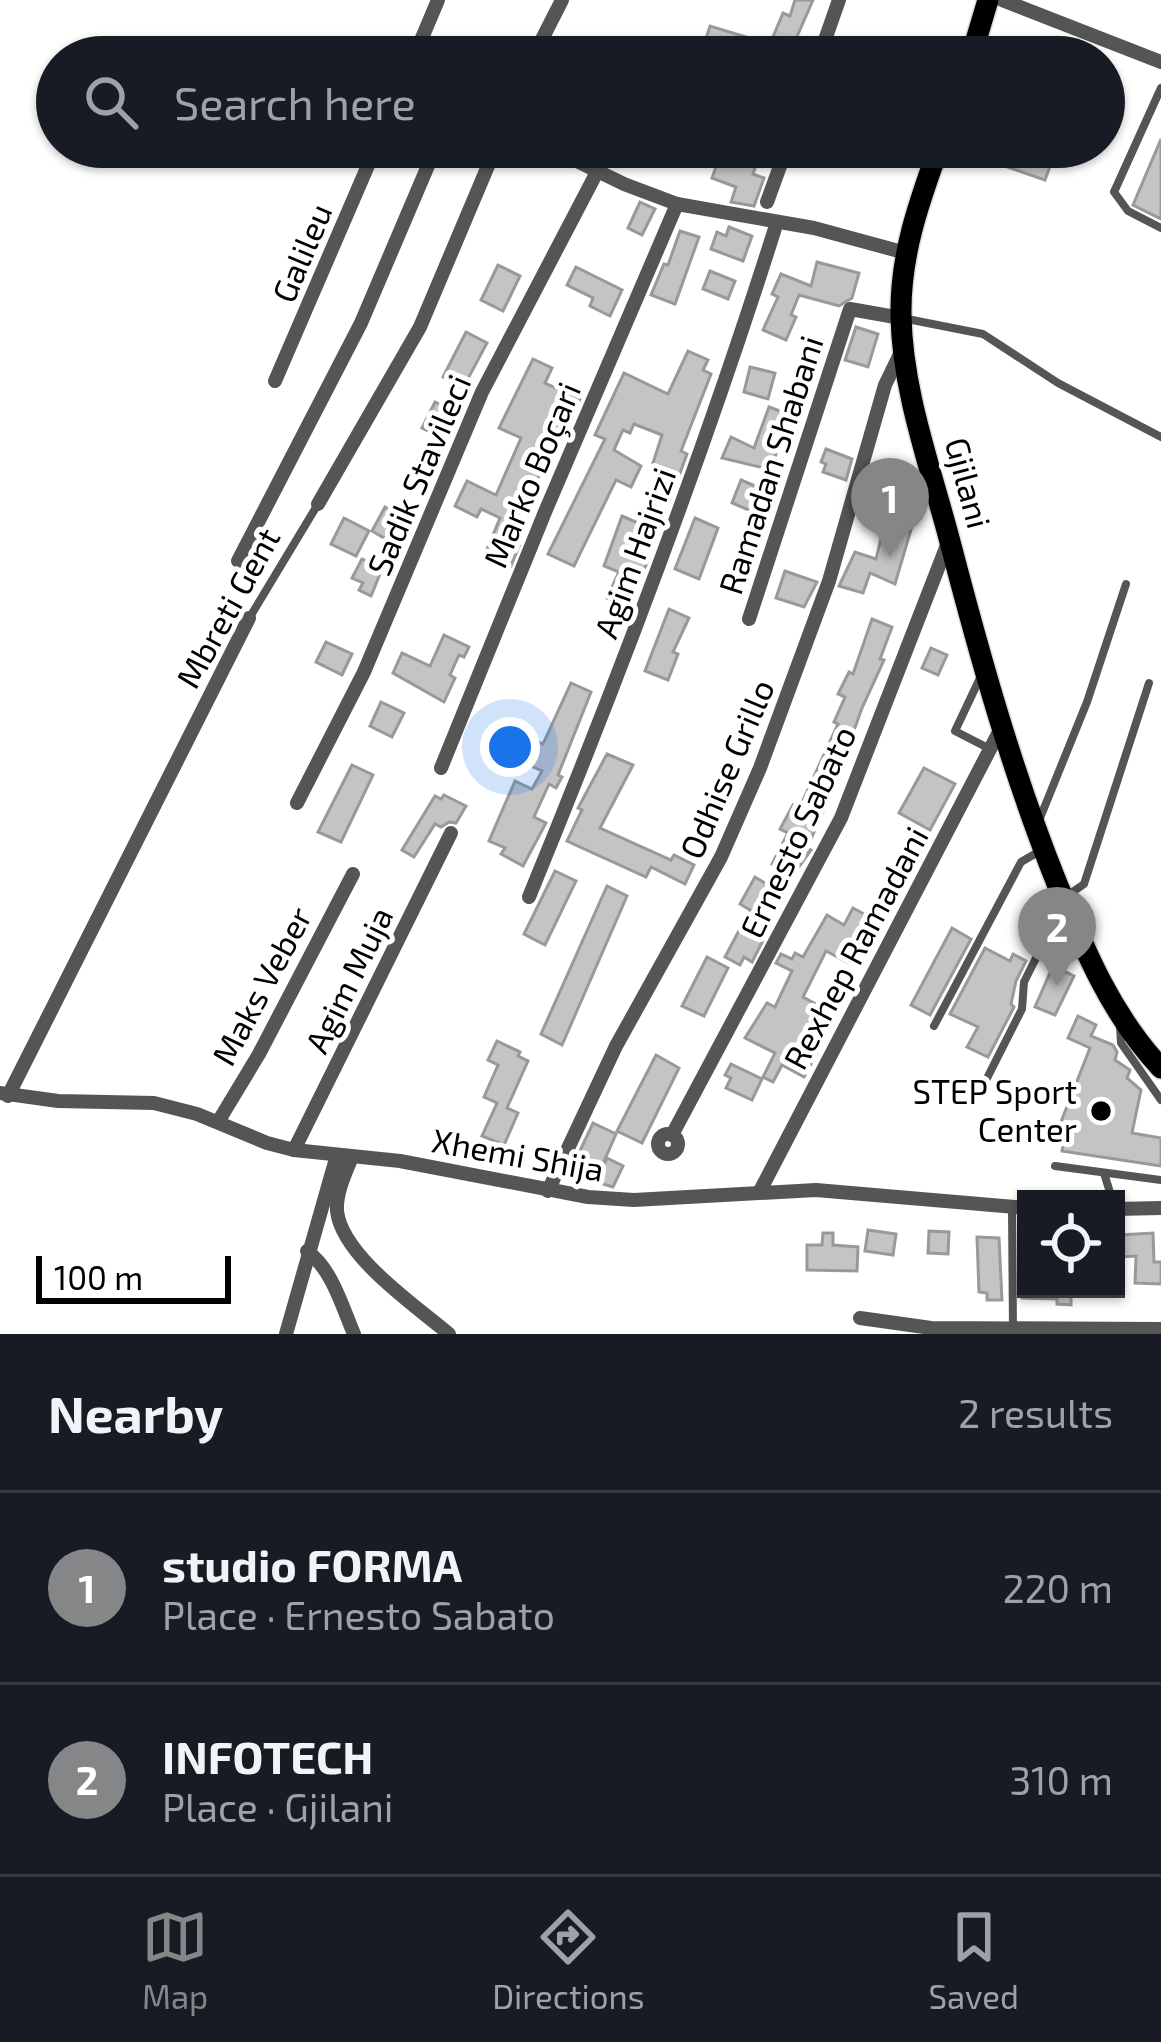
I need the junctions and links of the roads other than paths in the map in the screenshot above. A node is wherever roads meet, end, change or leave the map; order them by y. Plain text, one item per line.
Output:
1 (438, 0) edge
2 (562, 0) edge
3 (839, 0) edge
4 (988, 0) edge
5 (1002, 0) edge
6 (423, 36) edge
7 (543, 36) edge
8 (826, 36) edge
9 (977, 36) edge
10 (1094, 36) edge
11 (1125, 48) edge
12 (1161, 62) edge
13 (1161, 88) edge
14 (367, 168) edge
15 (427, 168) edge
16 (487, 168) edge
17 (589, 168) edge
18 (779, 168) edge
19 (933, 168) edge
20 (1125, 168) edge
21 (1125, 168) edge
22 (597, 172) junction
23 (767, 202) dead end
24 (677, 204) junction
25 (777, 222) junction
26 (1161, 228) edge
27 (906, 254) junction
28 (901, 318) junction
29 (904, 346) junction
30 (275, 381) dead end
31 (1161, 437) edge
32 (318, 504) joint
33 (950, 541) junction
34 (238, 561) dead end
35 (1126, 584) dead end
36 (250, 618) joint
37 (749, 619) dead end
38 (983, 672) junction
39 (1149, 683) dead end
40 (995, 740) junction
41 (441, 768) dead end
42 (297, 802) dead end
43 (451, 833) dead end
44 (1039, 840) junction
45 (353, 874) dead end
46 (529, 897) dead end
47 (1064, 899) junction
48 (934, 1026) dead end
49 (1154, 1064) edge
50 (4, 1094) edge
51 (979, 1094) dead end
52 (1161, 1100) edge
53 (218, 1122) junction
54 (672, 1135) dead end
55 (294, 1150) junction
56 (344, 1156) junction
57 (1055, 1166) dead end
58 (1103, 1172) junction
59 (1161, 1180) edge
60 (1109, 1190) edge
61 (548, 1191) junction
62 (760, 1191) junction
63 (1017, 1208) edge
64 (1161, 1208) edge
65 (1125, 1209) edge
66 (1017, 1249) edge
67 (307, 1251) junction
68 (860, 1318) dead end
69 (1161, 1329) edge
70 (1013, 1330) junction
71 (286, 1334) edge
72 (354, 1334) edge
73 (449, 1334) edge

1 - 6 street
2 - 7 street
3 - 8 street
4 - 9 main road
5 - 10 street
11 - 12 street
13 - 20 lane
14 - 30 street, Galileu
15 - 34 street, Mbreti Gent
16 - 32 street, Mbreti Gent
17 - 22 street
18 - 23 street
19 - 27 main road, Gjilani
21 - 26 lane
22 - 24 street
22 - 42 street, Sadik Stavileci
24 - 25 street
24 - 41 street, Marko Boçari
25 - 27 street
25 - 46 street, Agim Hajrizi
27 - 28 main road, Gjilani
28 - 29 main road, Gjilani
28 - 31 lane
28 - 37 street, Ramadan Shabani
29 - 33 main road, Gjilani
29 - 61 street, Odhise Grillo
32 - 36 lane, Mbreti Gent
33 - 38 main road, Gjilani
33 - 54 street, Ernesto Sabato
35 - 44 lane
36 - 50 street, Mbreti Gent
38 - 40 main road, Gjilani
38 - 40 lane
39 - 47 lane
40 - 44 main road, Gjilani
40 - 62 street, Rexhep Ramadani
43 - 55 street, Agim Muja
44 - 47 main road, Gjilani
44 - 48 lane
45 - 53 street, Maks Veber
47 - 49 main road, Gjilani
47 - 51 lane
49 - 52 lane
50 - 53 street, Xhemi Shija
53 - 55 street, Xhemi Shija
55 - 56 street, Xhemi Shija
56 - 61 street, Xhemi Shija
56 - 67 street
56 - 73 street
57 - 58 lane
58 - 59 lane
58 - 60 lane
61 - 62 street, Xhemi Shija
62 - 63 street, Xhemi Shija
64 - 65 street
66 - 70 lane
67 - 71 street
67 - 72 street
68 - 70 street
69 - 70 street

